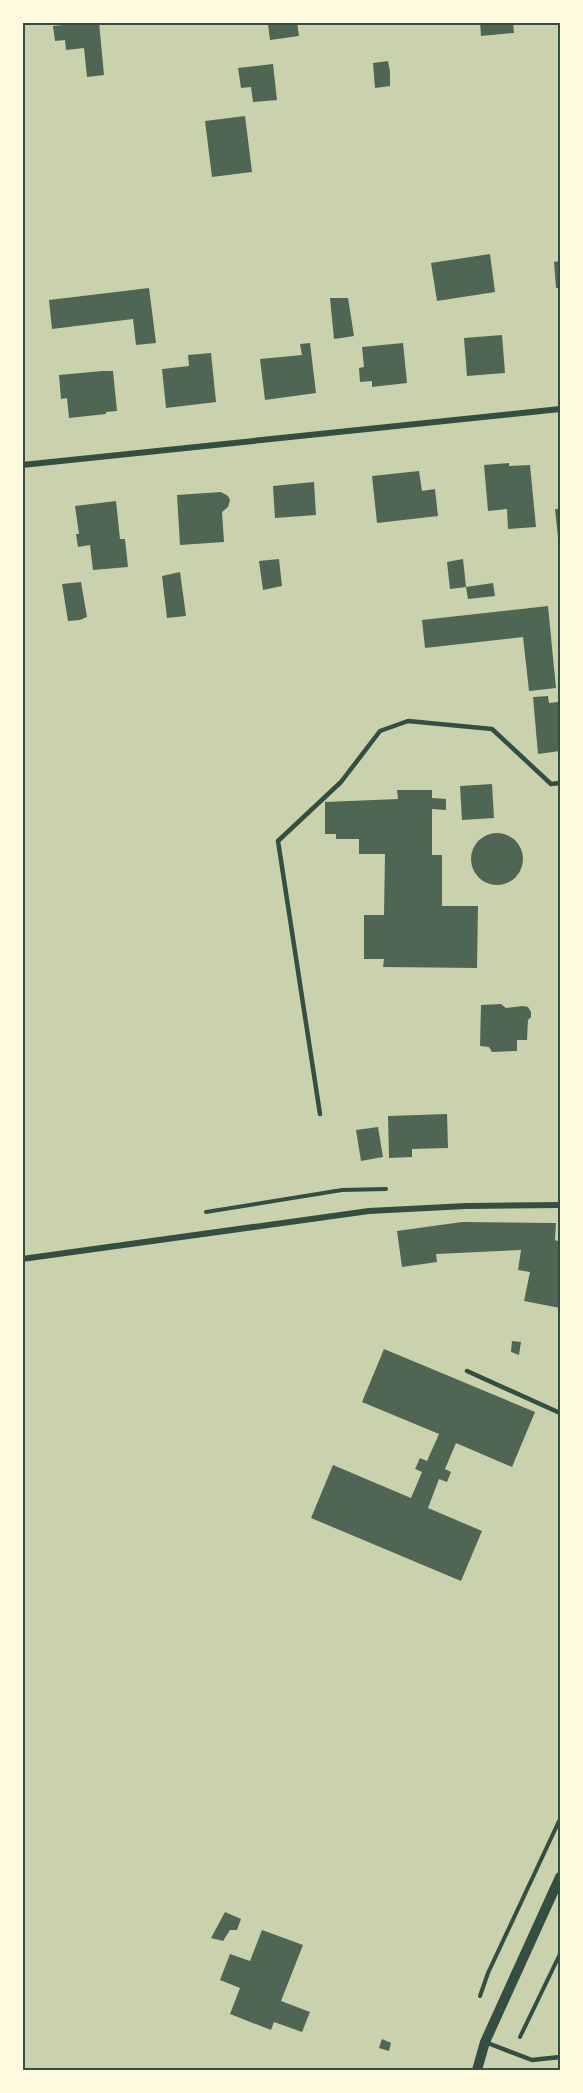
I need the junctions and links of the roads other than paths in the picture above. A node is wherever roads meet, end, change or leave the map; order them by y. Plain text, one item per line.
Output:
1 (561, 409) edge
2 (22, 465) edge
3 (561, 783) edge
4 (320, 1113) dead end
5 (561, 1205) edge
6 (22, 1259) edge
7 (467, 1371) dead end
8 (561, 1413) edge
9 (561, 1877) edge
10 (485, 2042) junction
11 (561, 2057) edge
12 (477, 2070) edge

1 - 2 street
3 - 4 lane
5 - 6 street
7 - 8 lane
9 - 10 street
10 - 11 lane
10 - 12 street

